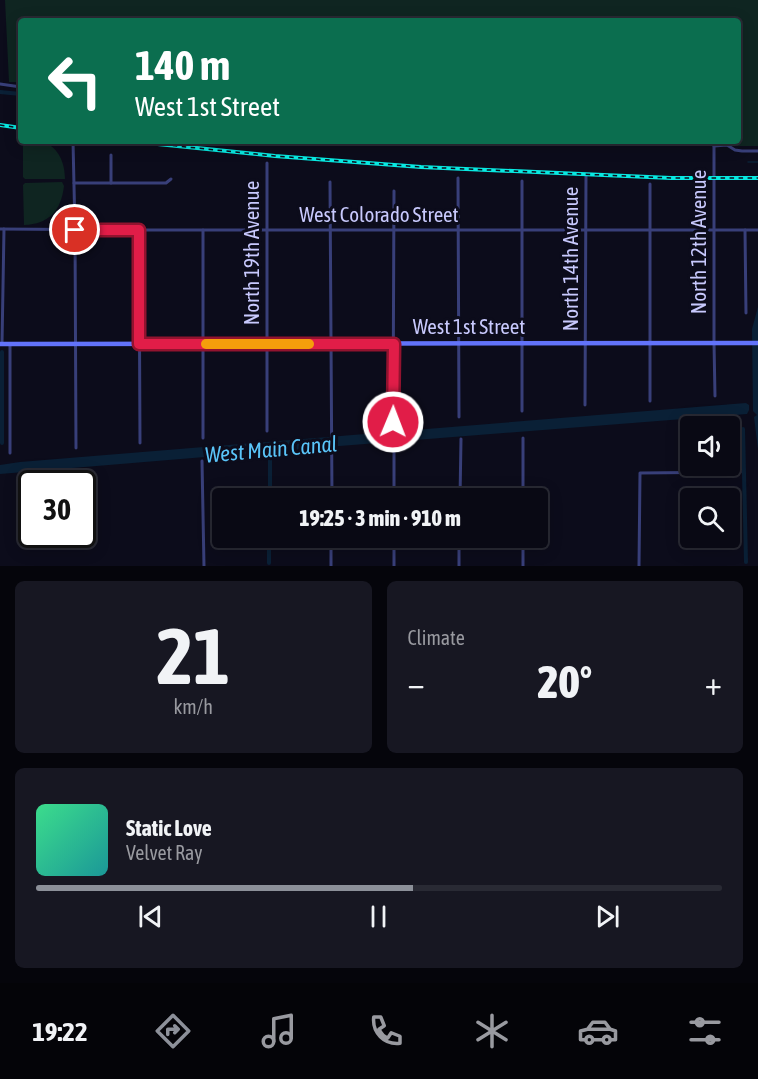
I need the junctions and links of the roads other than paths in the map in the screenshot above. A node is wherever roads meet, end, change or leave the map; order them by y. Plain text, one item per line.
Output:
1 (0, 84) edge
2 (18, 87) edge
3 (73, 144) edge
4 (714, 146) joint
5 (758, 151) edge
6 (111, 155) dead end
7 (267, 163) dead end
8 (586, 175) dead end
9 (458, 178) dead end
10 (171, 179) dead end
11 (522, 181) dead end
12 (330, 182) dead end
13 (74, 183) junction
14 (111, 183) junction
15 (650, 184) dead end
16 (394, 191) dead end
17 (2, 229) edge
18 (75, 230) junction
19 (139, 230) junction
20 (203, 230) junction
21 (267, 230) junction
22 (330, 230) junction
23 (394, 230) junction
24 (458, 230) junction
25 (522, 230) junction
26 (585, 230) junction
27 (650, 230) junction
28 (714, 230) junction
29 (745, 230) junction
30 (758, 230) edge
31 (2, 236) edge
32 (746, 313) dead end
33 (758, 343) edge
34 (1, 344) edge
35 (10, 344) junction
36 (75, 344) junction
37 (139, 344) junction
38 (202, 344) junction
39 (266, 344) junction
40 (331, 344) junction
41 (394, 344) junction
42 (458, 344) junction
43 (522, 344) junction
44 (586, 344) junction
45 (650, 344) junction
46 (714, 344) junction
47 (715, 396) dead end
48 (651, 401) dead end
49 (585, 405) dead end
50 (522, 411) dead end
51 (459, 417) dead end
52 (393, 422) dead end
53 (267, 431) dead end
54 (203, 438) dead end
55 (523, 438) dead end
56 (461, 439) dead end
57 (140, 443) dead end
58 (394, 445) dead end
59 (76, 448) dead end
60 (9, 453) dead end
61 (202, 461) dead end
62 (680, 473) edge
63 (332, 488) edge
64 (394, 488) edge
65 (460, 488) edge
66 (523, 488) edge
67 (331, 548) edge
68 (394, 548) edge
69 (459, 548) edge
70 (523, 548) edge
71 (204, 566) edge
72 (331, 566) edge
73 (394, 566) edge
74 (459, 566) edge
75 (523, 566) edge
76 (639, 566) edge

1 - 2 street
3 - 13 street
4 - 5 street
4 - 28 street, North 12th Avenue
6 - 14 street
7 - 21 street, North 19th Avenue
8 - 26 street, North 14th Avenue
9 - 24 street
10 - 14 street
11 - 25 street
12 - 22 street
13 - 14 street
13 - 18 street
15 - 27 street
16 - 23 street
17 - 18 street, West Colorado Street
17 - 31 street
18 - 19 street, West Colorado Street
18 - 36 street
19 - 20 street, West Colorado Street
19 - 37 street
20 - 21 street, West Colorado Street
20 - 38 street
21 - 22 street, West Colorado Street
21 - 39 street, North 19th Avenue
22 - 23 street, West Colorado Street
22 - 40 street
23 - 24 street, West Colorado Street
23 - 41 street
24 - 25 street, West Colorado Street
24 - 42 street
25 - 26 street, West Colorado Street
25 - 43 street
26 - 27 street, West Colorado Street
26 - 44 street, North 14th Avenue
27 - 28 street, West Colorado Street
27 - 45 street
28 - 29 street, West Colorado Street
28 - 46 street, North 12th Avenue
29 - 30 street, West Colorado Street
29 - 32 street
31 - 34 street
33 - 46 main road, West 1st Street
34 - 35 main road, West 1st Street
35 - 36 main road, West 1st Street
35 - 60 street
36 - 37 main road, West 1st Street
36 - 59 street
37 - 38 main road, West 1st Street
37 - 57 street
38 - 39 main road, West 1st Street
38 - 54 street
39 - 40 main road, West 1st Street
39 - 53 street, North 19th Avenue
40 - 41 main road, West 1st Street
40 - 63 street
41 - 42 main road, West 1st Street
41 - 52 street
42 - 43 main road, West 1st Street
42 - 51 street
43 - 44 main road, West 1st Street
43 - 50 street
44 - 45 main road, West 1st Street
44 - 49 street, North 14th Avenue
45 - 46 main road, West 1st Street
45 - 48 street
46 - 47 street, North 12th Avenue
55 - 66 street
56 - 65 street
58 - 64 street
61 - 71 street
62 - 76 street
67 - 72 street
68 - 73 street
69 - 74 street
70 - 75 street

